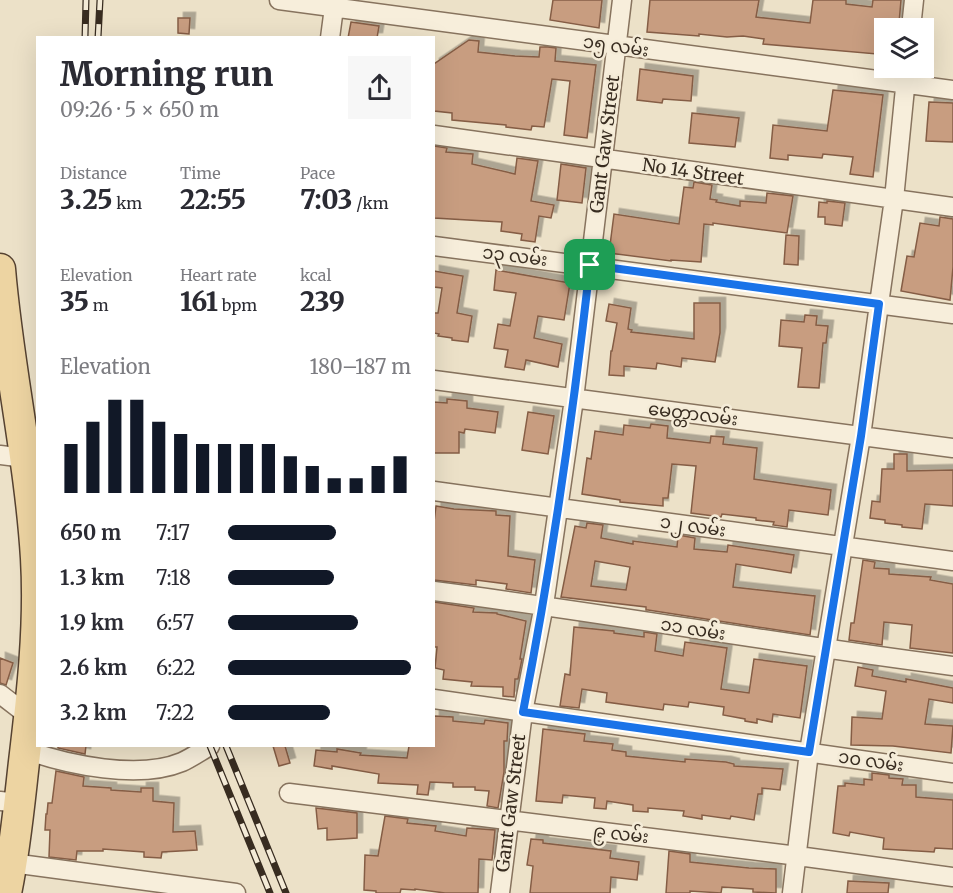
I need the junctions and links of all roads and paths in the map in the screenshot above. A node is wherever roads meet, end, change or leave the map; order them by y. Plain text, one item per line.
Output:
1 (279, 0) edge
2 (622, 0) edge
3 (914, 0) edge
4 (334, 3) edge
5 (912, 18) edge
6 (330, 36) edge
7 (617, 46) junction
8 (874, 73) edge
9 (906, 78) edge
10 (913, 78) edge
11 (953, 90) edge
12 (435, 135) edge
13 (603, 160) junction
14 (894, 199) junction
15 (953, 207) edge
16 (435, 246) edge
17 (590, 265) junction
18 (0, 269) edge
19 (879, 304) junction
20 (953, 314) edge
21 (435, 380) edge
22 (574, 399) junction
23 (861, 436) junction
24 (953, 448) edge
25 (13, 457) edge
26 (435, 491) edge
27 (558, 508) junction
28 (842, 546) junction
29 (953, 561) edge
30 (36, 582) edge
31 (435, 591) edge
32 (544, 605) junction
33 (36, 637) edge
34 (825, 650) junction
35 (953, 666) edge
36 (0, 694) edge
37 (435, 699) edge
38 (523, 712) junction
39 (30, 717) junction
40 (206, 748) edge
41 (26, 750) junction
42 (809, 752) junction
43 (953, 772) edge
44 (290, 793) dead end
45 (10, 802) edge
46 (508, 821) junction
47 (798, 856) junction
48 (12, 863) junction
49 (953, 877) edge
50 (6, 893) edge
51 (236, 893) edge
52 (500, 893) edge
53 (792, 893) edge

1 - 4 street, ၁၅ လမ်း
2 - 7 street, Gant Gaw Street
3 - 5 street
4 - 6 street
4 - 7 street, ၁၅ လမ်း
7 - 8 street, ၁၅ လမ်း
7 - 13 street, Gant Gaw Street
9 - 14 street
10 - 11 street, ၁၅ လမ်း
12 - 13 street, No 14 Street
13 - 14 street, No 14 Street
13 - 17 street, Gant Gaw Street
14 - 15 street, No 14 Street
14 - 19 street
16 - 17 street, ၁၃ လမ်း
17 - 19 street, ၁၃ လမ်း
17 - 22 street, Gant Gaw Street
18 - 25 main road
19 - 20 street, ၁၃ လမ်း
19 - 23 street
21 - 22 street, မေတ္တာလမ်း
22 - 23 street, မေတ္တာလမ်း
22 - 27 street, Gant Gaw Street
23 - 24 street, မေတ္တာလမ်း
23 - 28 street
25 - 30 main road
26 - 27 street, ၁၂ လမ်း
27 - 28 street, ၁၂ လမ်း
27 - 32 street, Gant Gaw Street
28 - 29 street, ၁၂ လမ်း
28 - 34 street
31 - 32 street, ၁၁ လမ်း
32 - 34 street, ၁၁ လမ်း
32 - 38 street, Gant Gaw Street
33 - 39 main road
34 - 35 street, ၁၁ လမ်း
34 - 42 street
36 - 39 street
37 - 38 street, ၁၀ လမ်း
38 - 42 street, ၁၀ လမ်း
38 - 46 street, Gant Gaw Street
39 - 41 main road
40 - 41 street
41 - 45 main road
42 - 43 street, ၁၀ လမ်း
42 - 47 street
44 - 46 street, ၉ လမ်း
45 - 48 main road
46 - 47 street, ၉ လမ်း
46 - 52 street, Gant Gaw Street
47 - 49 street, ၉ လမ်း
47 - 53 street
48 - 50 main road
48 - 51 street

